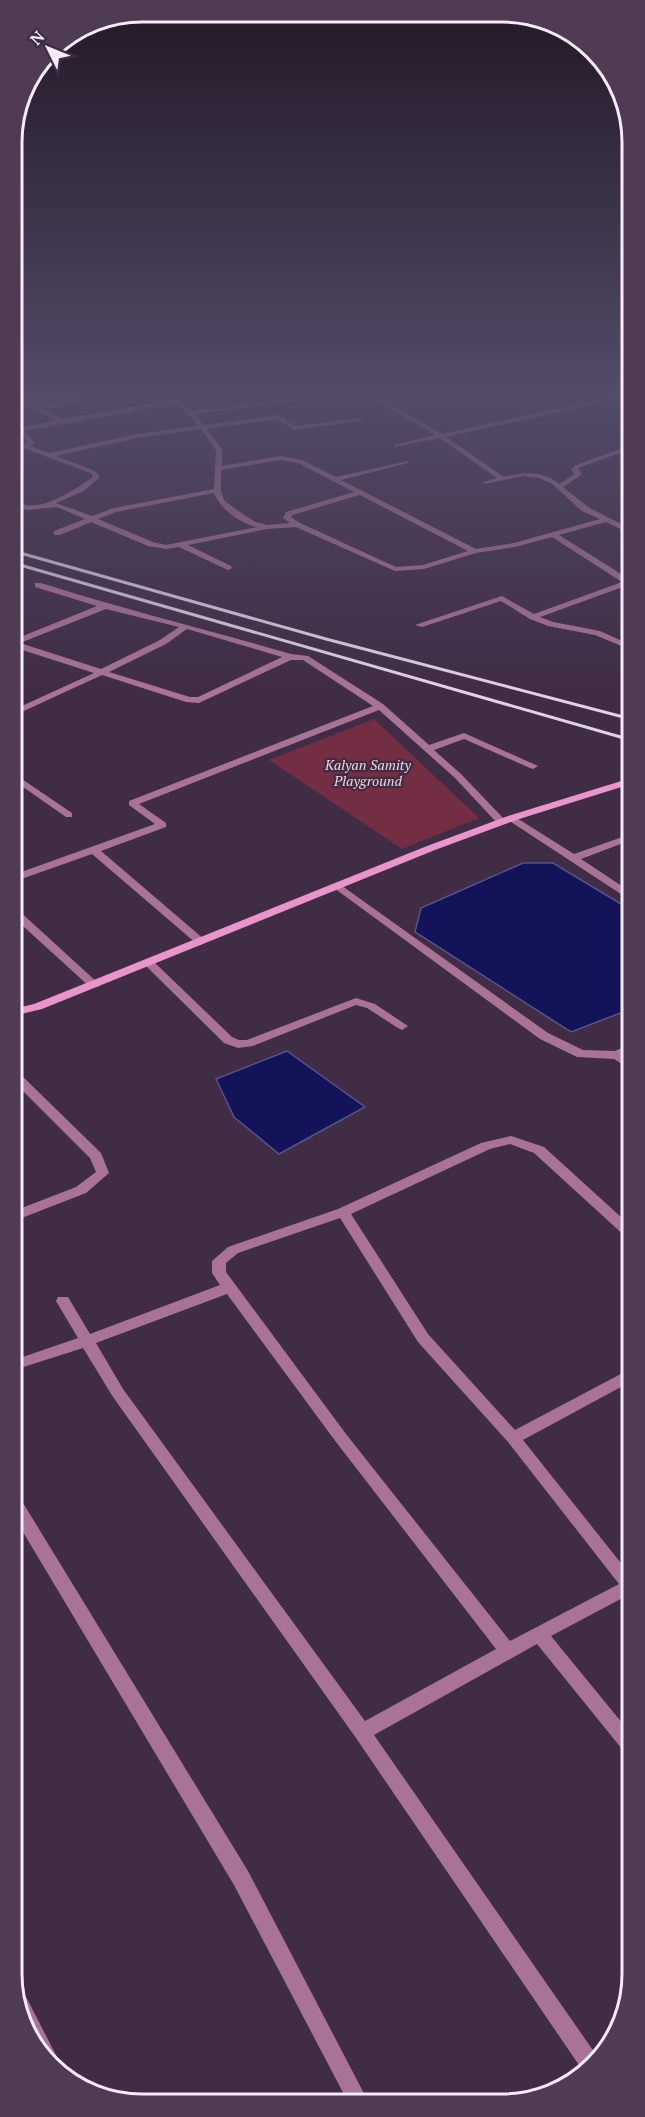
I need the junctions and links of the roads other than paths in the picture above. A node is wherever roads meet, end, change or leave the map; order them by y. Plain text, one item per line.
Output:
1 (217, 490) edge
2 (77, 491) edge
3 (213, 491) edge
4 (564, 491) edge
5 (361, 492) joint
6 (47, 504) junction
7 (23, 506) edge
8 (93, 518) junction
9 (605, 520) junction
10 (297, 525) junction
11 (619, 526) junction
12 (622, 526) edge
13 (268, 527) junction
14 (622, 528) edge
15 (57, 533) dead end
16 (554, 535) junction
17 (180, 544) junction
18 (475, 551) junction
19 (228, 567) dead end
20 (622, 577) edge
21 (622, 584) edge
22 (38, 585) dead end
23 (105, 606) junction
24 (533, 617) junction
25 (419, 625) dead end
26 (186, 626) junction
27 (23, 639) edge
28 (622, 644) edge
29 (23, 646) edge
30 (290, 657) junction
31 (103, 671) junction
32 (380, 706) junction
33 (23, 708) edge
34 (428, 749) junction
35 (533, 766) dead end
36 (23, 783) edge
37 (622, 787) edge
38 (69, 815) dead end
39 (507, 820) junction
40 (622, 840) edge
41 (94, 850) junction
42 (574, 858) junction
43 (23, 876) edge
44 (338, 886) junction
45 (622, 889) edge
46 (23, 922) edge
47 (201, 942) junction
48 (148, 962) junction
49 (94, 985) junction
50 (23, 1011) edge
51 (402, 1026) dead end
52 (622, 1052) edge
53 (617, 1055) junction
54 (622, 1059) edge
55 (22, 1083) edge
56 (343, 1212) junction
57 (22, 1213) edge
58 (622, 1226) edge
59 (230, 1287) junction
60 (63, 1301) dead end
61 (87, 1341) junction
62 (22, 1362) edge
63 (622, 1379) edge
64 (513, 1438) junction
65 (22, 1517) edge
66 (622, 1574) edge
67 (622, 1590) edge
68 (539, 1634) junction
69 (508, 1650) junction
70 (362, 1732) junction
71 (622, 1736) edge
72 (588, 2059) edge
73 (355, 2094) edge

1 - 13 street
2 - 6 street
3 - 8 street
4 - 9 street
5 - 10 street
5 - 18 street
6 - 7 street
6 - 8 street
8 - 15 street
8 - 17 street
9 - 11 street
9 - 16 street
10 - 13 street
10 - 18 street
11 - 12 street
11 - 14 street
13 - 17 street
16 - 18 street
16 - 20 street
17 - 19 street
21 - 24 street
22 - 23 street
23 - 26 street
23 - 27 street
24 - 25 street
24 - 28 street
26 - 30 street
26 - 31 street
29 - 31 street
30 - 31 street
30 - 32 street
31 - 33 street
32 - 34 street
32 - 41 street
34 - 35 street
34 - 39 street
36 - 38 street
37 - 39 street
39 - 42 street
39 - 44 street
40 - 42 street
41 - 43 street
41 - 47 street
42 - 45 street
44 - 47 street
44 - 53 street
46 - 49 street
47 - 48 street
48 - 49 street
48 - 51 street
49 - 50 street
52 - 53 street
53 - 54 street
55 - 57 street
56 - 58 street
56 - 59 street
56 - 64 street
59 - 61 street
59 - 69 street
60 - 61 street
61 - 62 street
61 - 70 street
63 - 64 street
64 - 66 street
65 - 73 street
67 - 68 street
68 - 69 street
68 - 71 street
69 - 70 street
70 - 72 street

